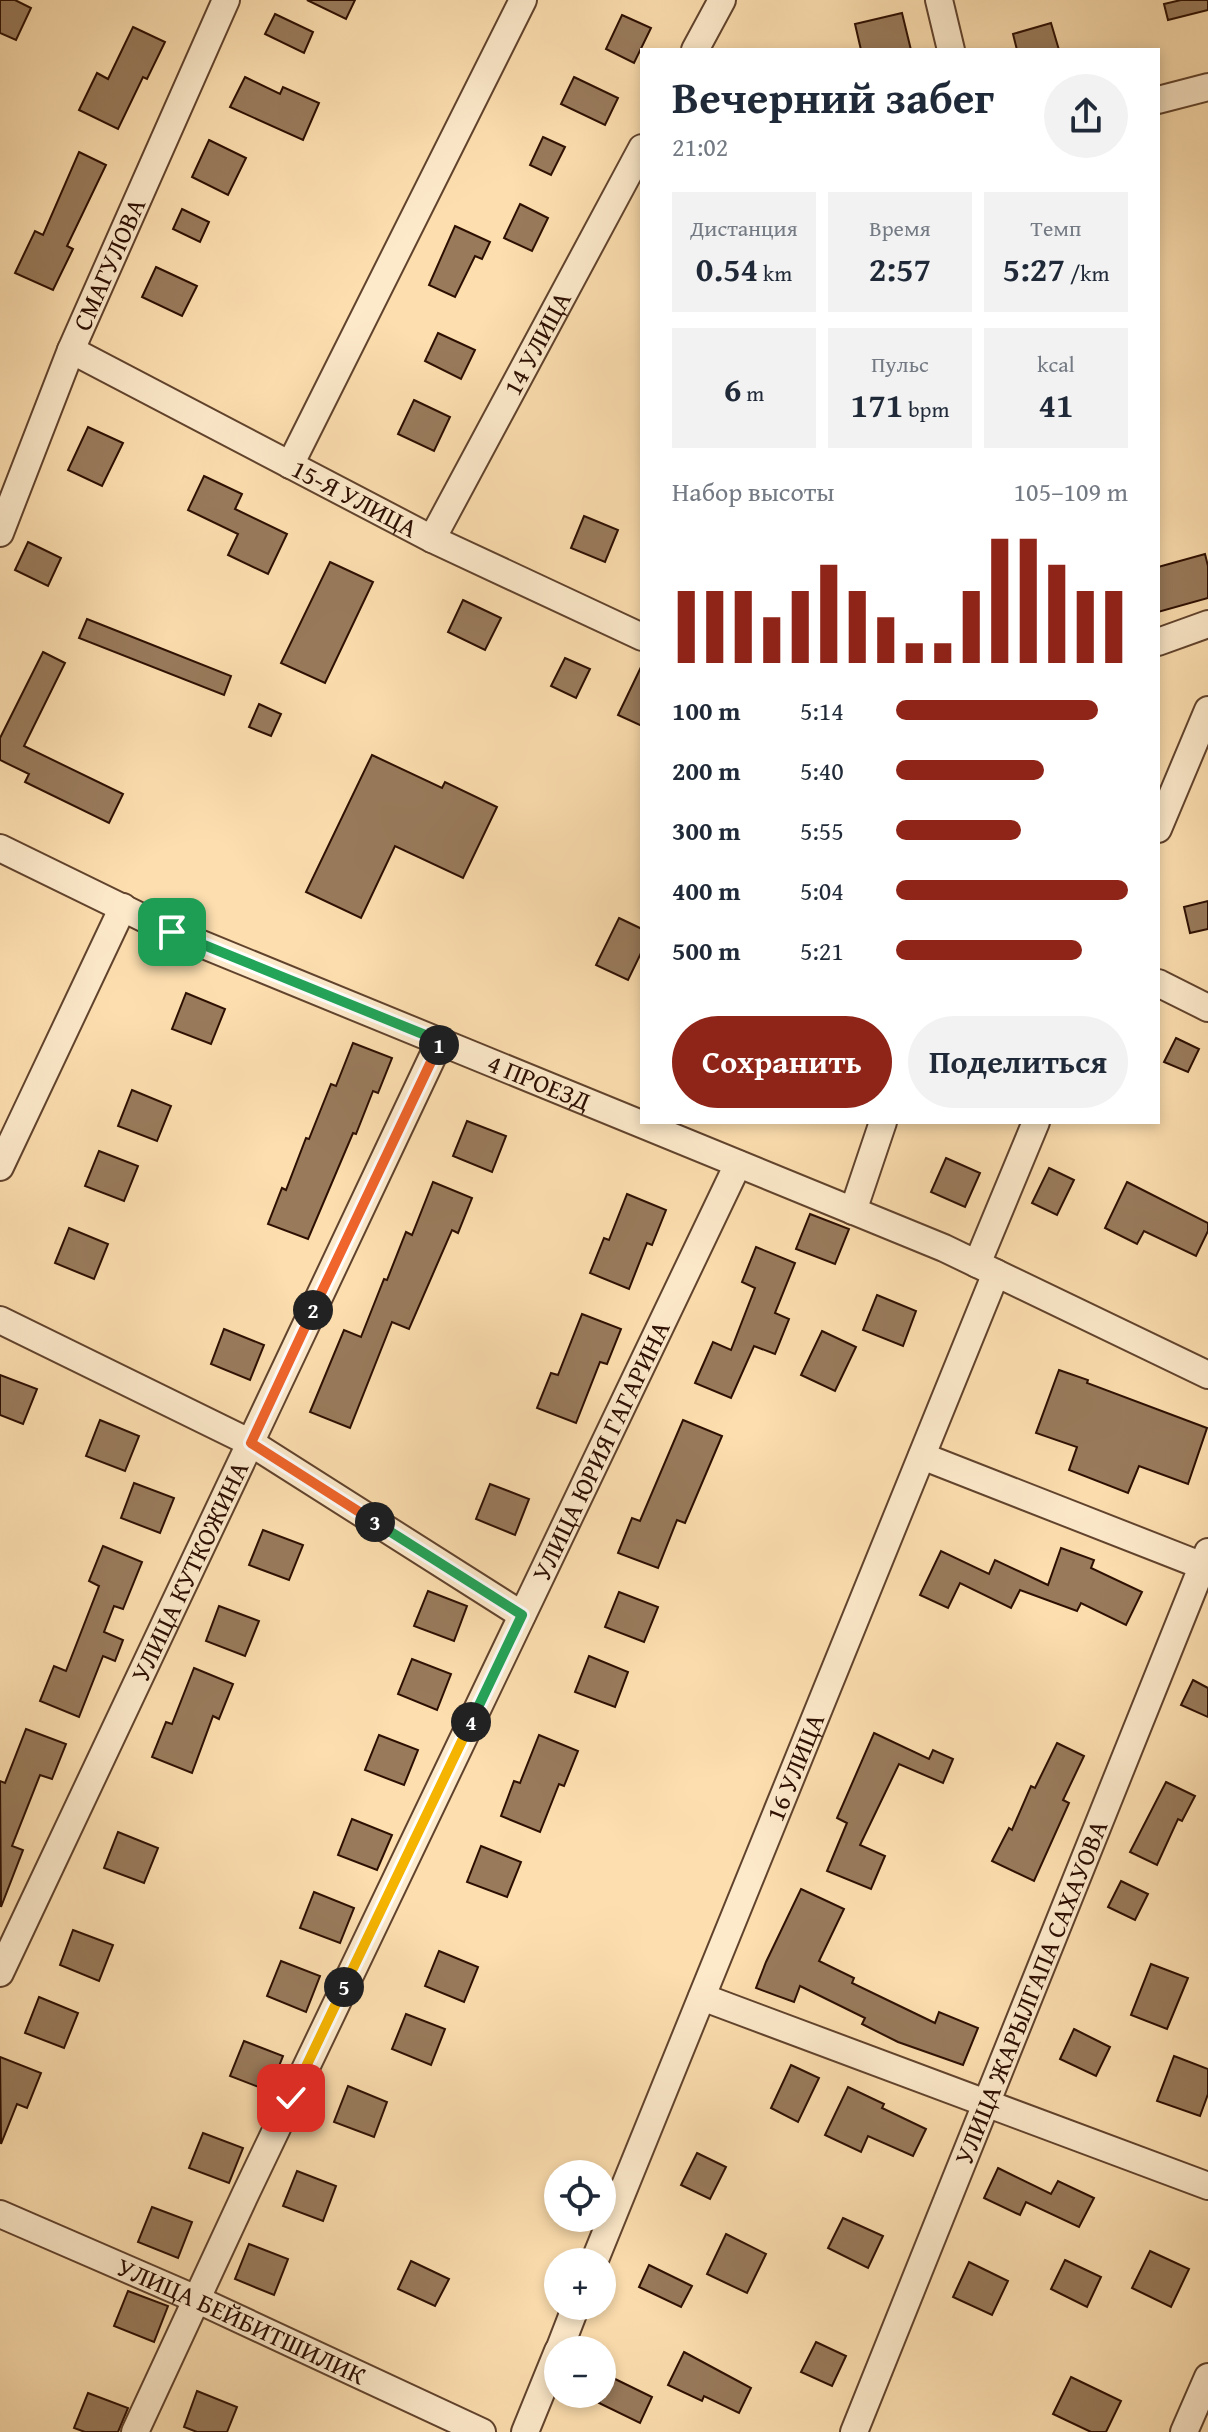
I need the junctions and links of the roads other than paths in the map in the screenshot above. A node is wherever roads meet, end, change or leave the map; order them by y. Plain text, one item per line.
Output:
1 (226, 0) edge
2 (523, 0) edge
3 (722, 0) edge
4 (939, 0) edge
5 (696, 48) edge
6 (951, 48) edge
7 (1208, 87) edge
8 (1160, 99) edge
9 (640, 152) edge
10 (71, 350) junction
11 (290, 465) junction
12 (0, 533) edge
13 (432, 539) junction
14 (1208, 624) edge
15 (640, 636) edge
16 (1160, 641) edge
17 (1208, 710) edge
18 (1160, 824) edge
19 (0, 848) edge
20 (123, 907) junction
21 (1160, 984) edge
22 (1208, 1008) edge
23 (440, 1041) junction
24 (640, 1124) edge
25 (641, 1124) edge
26 (882, 1124) edge
27 (1035, 1124) edge
28 (738, 1164) junction
29 (0, 1167) edge
30 (853, 1211) junction
31 (986, 1268) junction
32 (0, 1320) edge
33 (1208, 1375) edge
34 (251, 1443) junction
35 (922, 1456) junction
36 (1206, 1562) edge
37 (522, 1615) junction
38 (0, 1973) edge
39 (702, 1997) junction
40 (986, 2104) junction
41 (1208, 2186) edge
42 (0, 2214) edge
43 (600, 2248) edge
44 (196, 2299) junction
45 (1208, 2377) edge
46 (544, 2385) edge
47 (135, 2432) edge
48 (482, 2432) edge
49 (525, 2432) edge
50 (854, 2432) edge
51 (1184, 2432) edge

1 - 10 street, СМАГУЛОВА
2 - 11 street
3 - 5 street
4 - 6 street
7 - 8 street
9 - 13 street, 14 УЛИЦА
10 - 11 street, 15-Я УЛИЦА
10 - 12 street, СМАГУЛОВА
11 - 13 street, 15-Я УЛИЦА
13 - 15 street, 15-Я УЛИЦА
14 - 16 street
17 - 18 street
19 - 20 street, 4 ПРОЕЗД
20 - 23 street, 4 ПРОЕЗД
20 - 29 street
21 - 22 street
23 - 24 street, 4 ПРОЕЗД
23 - 34 street, УЛИЦА КУТКОЖИНА
25 - 28 street, 4 ПРОЕЗД
26 - 30 street
27 - 31 street, 16 УЛИЦА
28 - 30 street, 4 ПРОЕЗД
28 - 37 street, УЛИЦА ЮРИЯ ГАГАРИНА
30 - 31 street, 4 ПРОЕЗД
31 - 33 street, 4 ПРОЕЗД
31 - 35 street, 16 УЛИЦА
32 - 34 street
34 - 37 street
34 - 38 street, УЛИЦА КУТКОЖИНА
35 - 36 street
35 - 39 street, 16 УЛИЦА
36 - 40 street, УЛИЦА ЖАРЫЛГАПА САХАУОВА
37 - 44 street, УЛИЦА ЮРИЯ ГАГАРИНА
39 - 40 street
39 - 43 street, 16 УЛИЦА
40 - 41 street
40 - 50 street, УЛИЦА ЖАРЫЛГАПА САХАУОВА
42 - 44 street, УЛИЦА БЕЙБИТШИЛИК
44 - 47 street, УЛИЦА ЮРИЯ ГАГАРИНА
44 - 48 street, УЛИЦА БЕЙБИТШИЛИК
45 - 51 street
46 - 49 street

